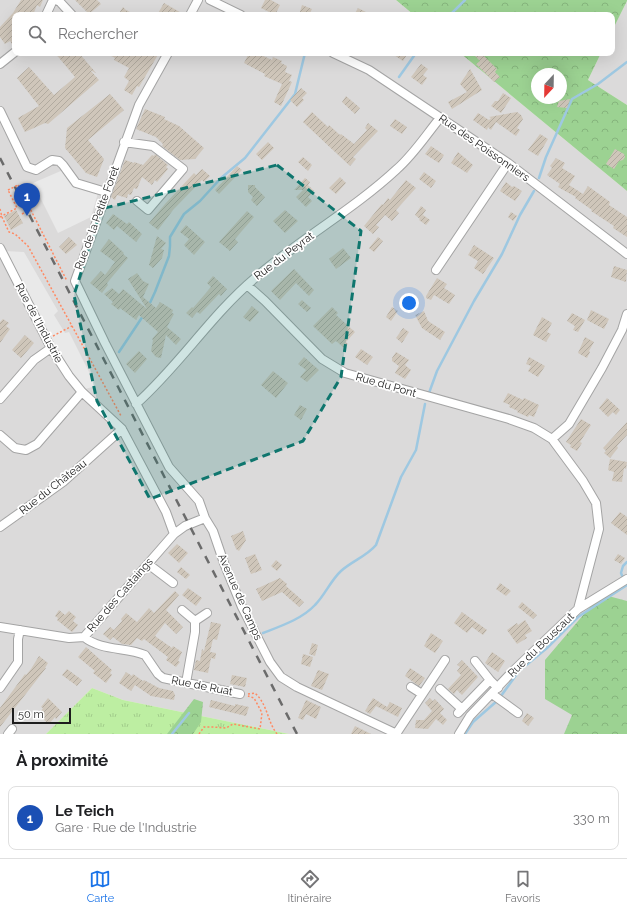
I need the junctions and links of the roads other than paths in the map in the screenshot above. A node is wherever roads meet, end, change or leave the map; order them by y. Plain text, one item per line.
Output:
1 (53, 0) edge
2 (56, 0) edge
3 (198, 0) edge
4 (210, 0) edge
5 (47, 12) edge
6 (69, 12) edge
7 (192, 12) edge
8 (235, 12) edge
9 (12, 54) edge
10 (166, 56) edge
11 (339, 56) edge
12 (0, 64) edge
13 (0, 112) edge
14 (440, 118) junction
15 (124, 142) junction
16 (508, 163) junction
17 (106, 192) junction
18 (137, 201) dead end
19 (627, 254) edge
20 (1, 255) edge
21 (436, 270) dead end
22 (247, 285) junction
23 (627, 314) edge
24 (50, 348) junction
25 (82, 392) junction
26 (0, 399) edge
27 (136, 404) junction
28 (122, 429) junction
29 (0, 435) edge
30 (552, 439) junction
31 (205, 518) junction
32 (0, 527) edge
33 (174, 534) junction
34 (148, 564) junction
35 (627, 579) edge
36 (173, 583) dead end
37 (578, 609) junction
38 (182, 610) dead end
39 (207, 613) dead end
40 (195, 621) junction
41 (0, 627) edge
42 (20, 630) junction
43 (84, 637) junction
44 (445, 660) dead end
45 (476, 661) dead end
46 (490, 680) junction
47 (186, 683) junction
48 (411, 687) dead end
49 (0, 688) edge
50 (440, 689) dead end
51 (495, 691) junction
52 (240, 694) road end
53 (422, 694) junction
54 (518, 713) dead end
55 (397, 734) edge
56 (459, 734) edge

1 - 5 street
2 - 6 street
3 - 7 street
4 - 8 street
9 - 12 street
10 - 15 street, Rue de la Petite Forêt
11 - 14 street, Rue des Poissonniers
13 - 17 street
14 - 16 street, Rue des Poissonniers
14 - 22 street, Rue du Peyrat
15 - 17 street, Rue de la Petite Forêt
15 - 18 street
16 - 19 street, Rue des Poissonniers
16 - 21 street
17 - 27 street, Rue de la Petite Forêt
20 - 24 street, Rue de l'Industrie
22 - 27 street, Rue du Peyrat
22 - 30 street, Rue du Pont
23 - 30 street
24 - 25 street, Rue de l'Industrie
24 - 26 street
25 - 28 street, Rue de l'Industrie
25 - 29 street
27 - 31 street, Avenue de Camps
28 - 32 street, Rue du Château
28 - 33 street, Rue de l'Industrie
30 - 37 street, Rue du Bouscaut
31 - 33 street, Rue des Castaings
31 - 55 street, Avenue de Camps
33 - 34 street, Rue des Castaings
34 - 36 street
34 - 43 street, Rue des Castaings
35 - 37 street
37 - 51 street, Rue du Bouscaut
38 - 40 street
39 - 40 street
40 - 47 street
41 - 42 street, Rue des Castaings
42 - 43 street, Rue des Castaings
42 - 49 street
43 - 47 street, Rue de Ruat
44 - 53 street
45 - 46 street
46 - 50 street
46 - 51 street
47 - 52 street, Rue de Ruat
48 - 53 street
51 - 54 street
51 - 56 street, Rue du Bouscaut
53 - 55 street

